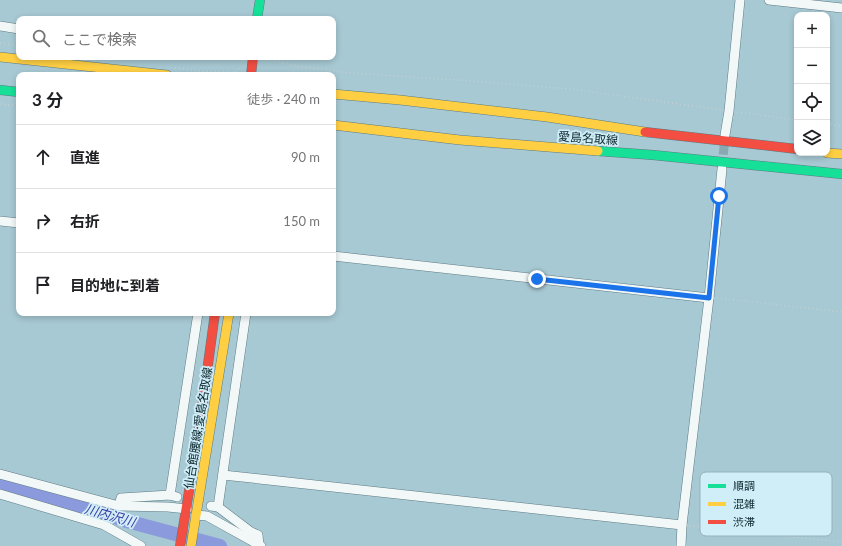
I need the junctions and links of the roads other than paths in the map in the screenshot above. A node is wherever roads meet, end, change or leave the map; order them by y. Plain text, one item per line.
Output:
1 (260, 0) edge
2 (740, 0) edge
3 (769, 0) edge
4 (842, 8) edge
5 (257, 16) edge
6 (0, 26) edge
7 (16, 29) edge
8 (0, 57) edge
9 (16, 59) edge
10 (28, 60) edge
11 (253, 60) edge
12 (139, 72) edge
13 (251, 72) edge
14 (0, 90) edge
15 (16, 92) edge
16 (336, 94) edge
17 (336, 125) edge
18 (725, 135) tunnel mouth
19 (794, 149) edge
20 (830, 153) edge
21 (842, 154) edge
22 (722, 169) tunnel mouth
23 (842, 174) edge
24 (0, 221) edge
25 (16, 223) edge
26 (336, 256) edge
27 (709, 298) junction
28 (198, 316) edge
29 (215, 316) edge
30 (229, 316) edge
31 (246, 316) edge
32 (0, 474) edge
33 (223, 475) junction
34 (0, 494) edge
35 (120, 506) junction
36 (187, 509) junction
37 (196, 519) junction
38 (682, 525) junction
39 (141, 546) edge
40 (180, 546) edge
41 (191, 546) edge
42 (260, 546) edge
43 (681, 546) edge

1 - 5 main road
2 - 18 street
3 - 4 street
6 - 7 street
8 - 9 main road
10 - 12 main road
11 - 13 main road
14 - 15 main road
16 - 19 main road, 愛島名取線
17 - 23 main road, 愛島名取線
20 - 21 main road
22 - 27 street
24 - 25 street
26 - 27 street
27 - 38 street
28 - 35 street
29 - 36 main road, 仙台館腰線;愛島名取線
30 - 37 main road, 仙台館腰線;愛島名取線
31 - 33 street
32 - 35 street
33 - 38 street
33 - 42 street
34 - 39 street
35 - 36 street
36 - 40 main road, 仙台館腰線;愛島名取線
37 - 41 main road, 仙台館腰線;愛島名取線
37 - 42 street
38 - 43 street

